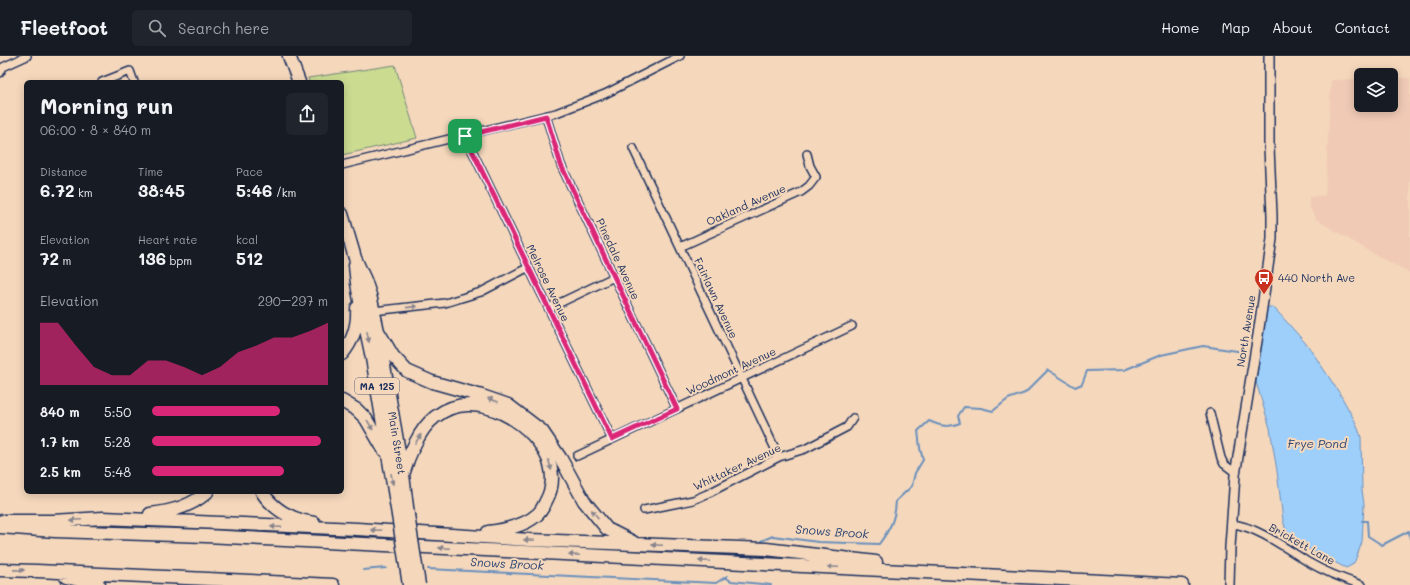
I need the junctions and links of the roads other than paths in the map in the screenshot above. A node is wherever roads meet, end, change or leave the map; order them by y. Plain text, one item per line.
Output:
1 (26, 56) edge
2 (289, 56) edge
3 (680, 56) edge
4 (1269, 56) edge
5 (1, 68) edge
6 (107, 80) edge
7 (133, 80) edge
8 (298, 80) edge
9 (546, 116) junction
10 (465, 136) junction
11 (633, 148) dead end
12 (807, 154) dead end
13 (344, 165) edge
14 (345, 232) edge
15 (680, 247) junction
16 (355, 258) junction
17 (529, 267) junction
18 (614, 277) junction
19 (357, 286) junction
20 (549, 308) junction
21 (373, 311) junction
22 (852, 326) dead end
23 (378, 331) junction
24 (344, 352) edge
25 (742, 378) junction
26 (344, 401) edge
27 (677, 409) junction
28 (1210, 413) dead end
29 (853, 418) dead end
30 (612, 439) junction
31 (576, 456) dead end
32 (388, 458) junction
33 (779, 458) junction
34 (1236, 473) junction
35 (403, 475) junction
36 (204, 494) edge
37 (264, 494) edge
38 (644, 510) dead end
39 (403, 515) junction
40 (103, 518) junction
41 (0, 521) edge
42 (1232, 524) junction
43 (0, 528) edge
44 (357, 529) junction
45 (457, 535) junction
46 (638, 544) junction
47 (0, 570) edge
48 (37, 570) junction
49 (956, 573) junction
50 (99, 585) edge
51 (333, 585) edge
52 (409, 585) edge
53 (419, 585) edge
54 (1182, 585) edge
55 (1229, 585) edge
56 (1362, 585) edge

1 - 5 street
2 - 8 highway
3 - 9 street
4 - 34 main road, North Avenue
6 - 7 street
9 - 10 street
9 - 18 street, Pinedale Avenue
10 - 13 street
10 - 17 street, Melrose Avenue
11 - 15 street, Fairlawn Avenue
12 - 15 street, Oakland Avenue
14 - 16 highway, Main Street / MA 125
15 - 25 street, Fairlawn Avenue
16 - 19 highway, Main Street / MA 125
16 - 21 highway, Main Street / MA 125
17 - 20 street, Melrose Avenue
21 -> 17 street
18 - 20 street
18 - 27 street, Pinedale Avenue
19 - 24 highway
19 -> 32 highway, Main Street / MA 125
20 - 30 street, Melrose Avenue
21 - 23 highway, Main Street / MA 125
22 - 25 street, Woodmont Avenue
23 - 35 highway, Main Street / MA 125
46 -> 23 highway
25 - 27 street, Woodmont Avenue
25 - 33 street, Fairlawn Avenue
26 -> 32 highway
27 - 30 street, Woodmont Avenue
28 - 34 street
29 - 33 street, Whittaker Avenue
30 - 31 street, Woodmont Avenue
32 -> 39 highway, Main Street / MA 125
33 - 38 street, Whittaker Avenue
34 - 42 main road, North Avenue
35 - 39 highway, Main Street / MA 125
35 -> 45 highway
36 - 40 highway
37 - 44 highway
39 - 52 highway, Main Street / MA 125, bridge
39 - 53 highway, Main Street / MA 125, bridge
40 -> 41 highway
44 -> 40 highway
42 - 55 main road, North Avenue
42 - 56 street, Brickett Lane
49 -> 43 highway
45 -> 44 highway
46 -> 45 highway
49 -> 46 highway
47 -> 48 highway
48 - 50 highway
48 - 51 highway
49 - 54 highway

